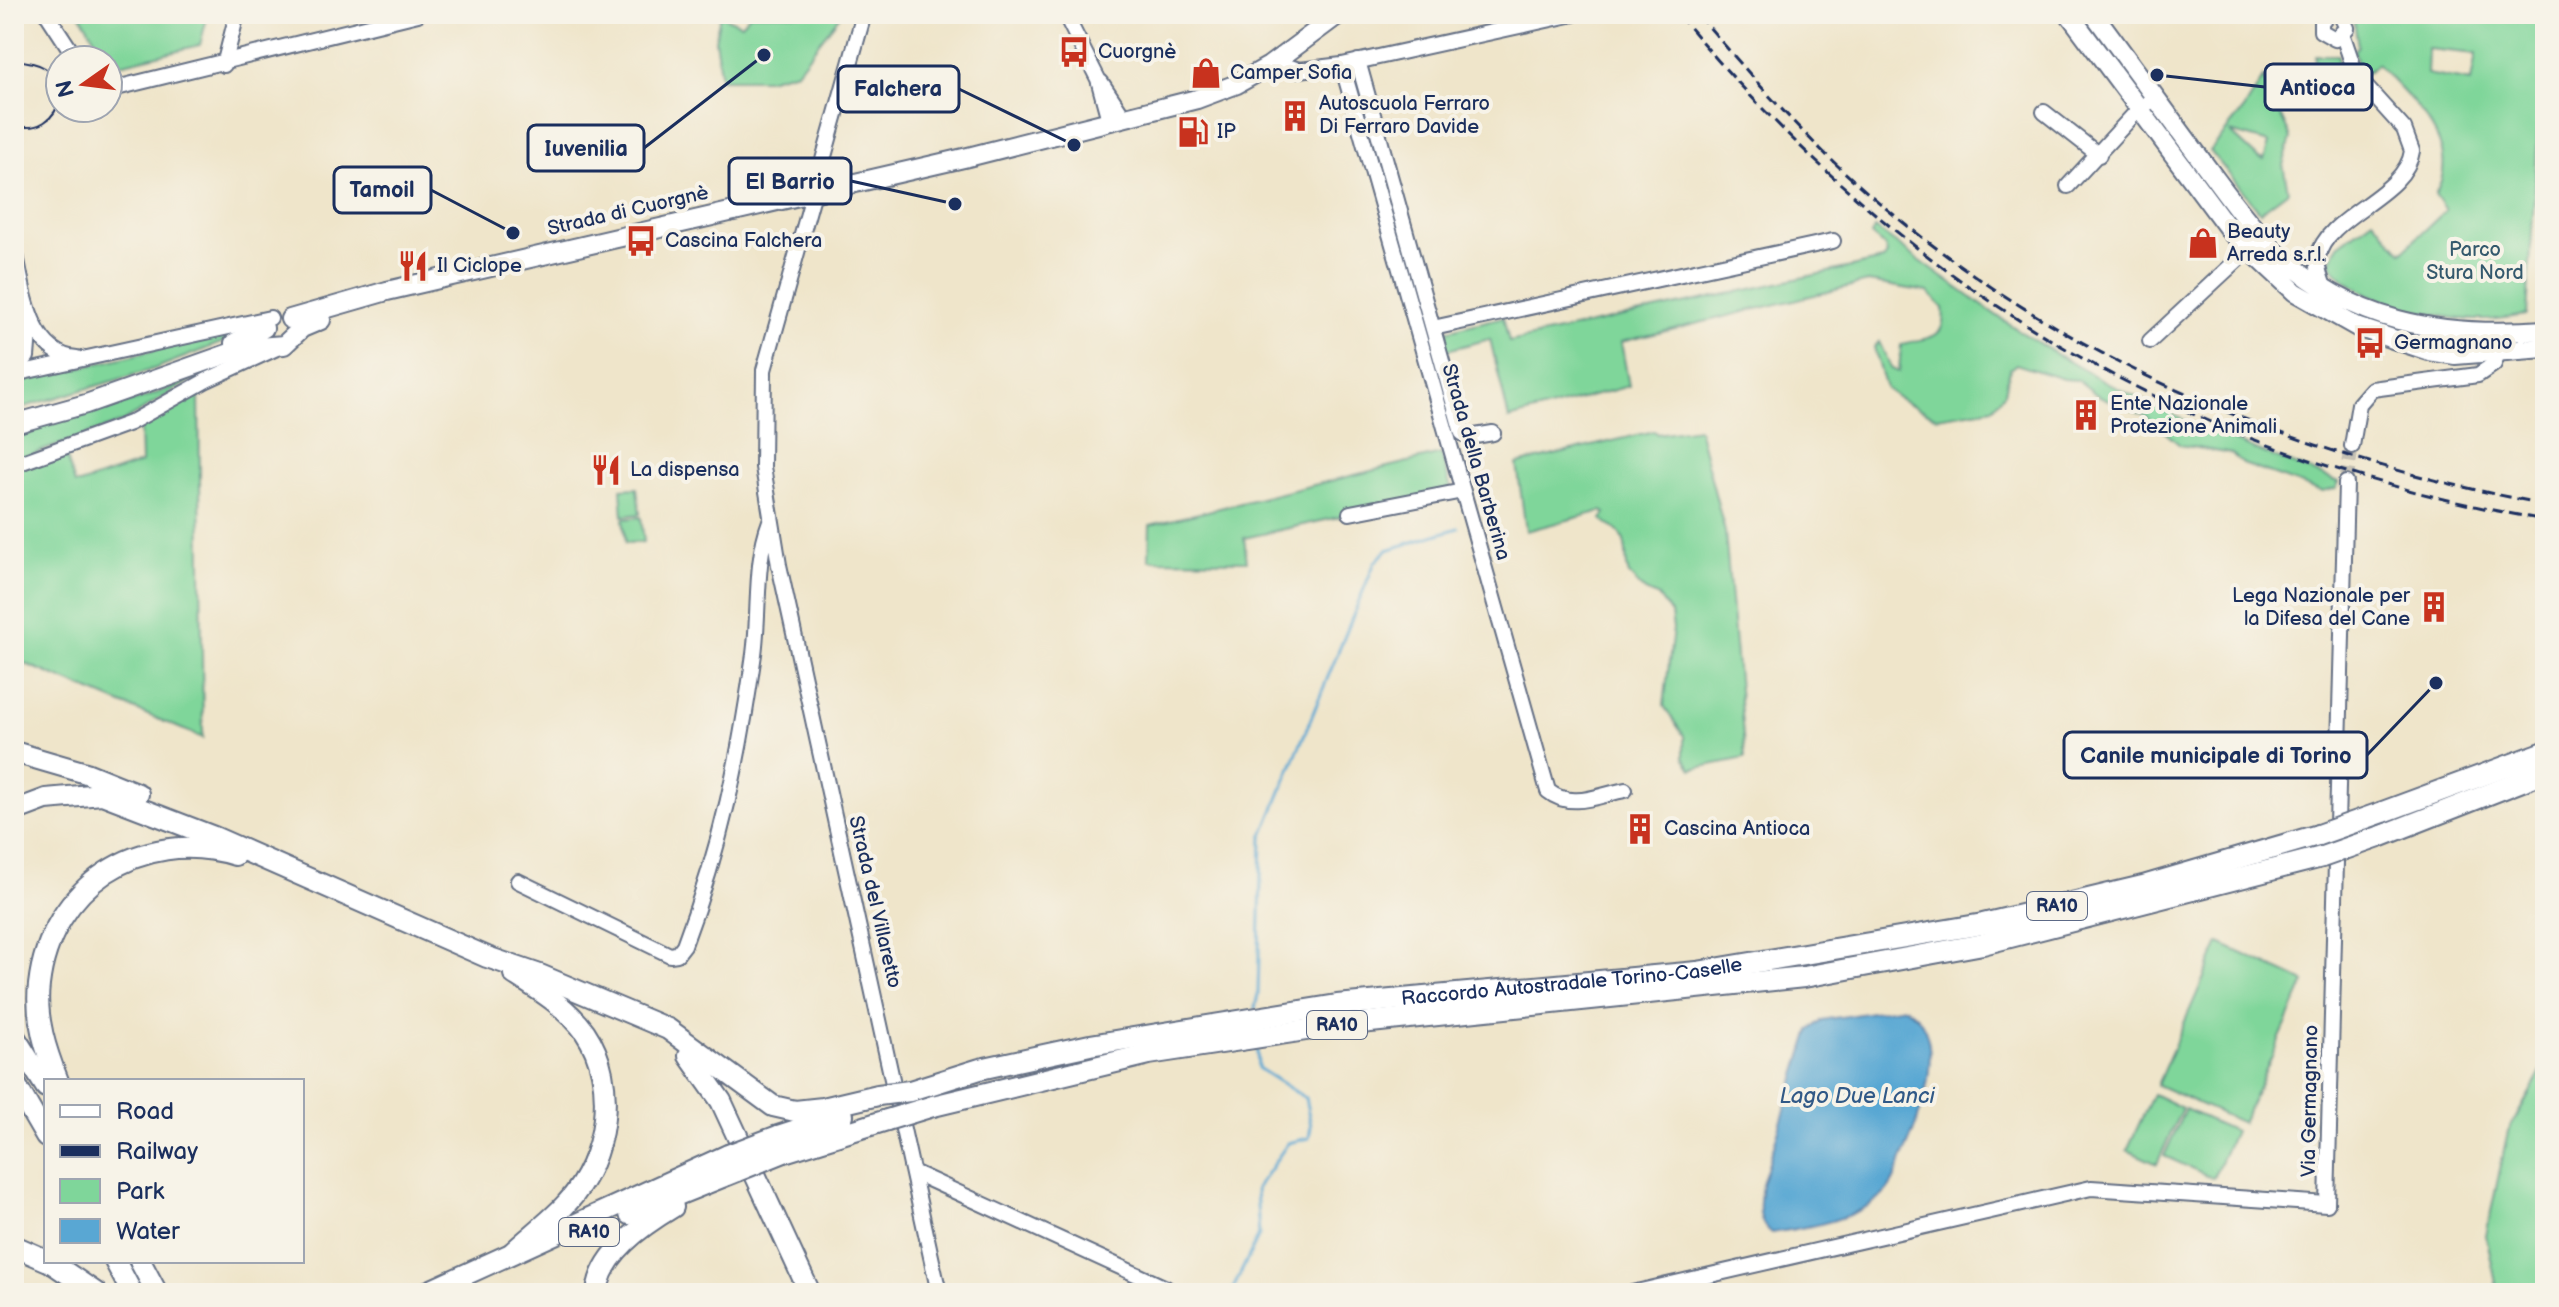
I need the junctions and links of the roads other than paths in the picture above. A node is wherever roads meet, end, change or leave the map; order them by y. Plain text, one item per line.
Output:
1 (47, 14) edge
2 (237, 14) edge
3 (418, 14) edge
4 (864, 14) edge
5 (1065, 14) edge
6 (1339, 14) edge
7 (1574, 14) edge
8 (2069, 14) edge
9 (2094, 14) edge
10 (2338, 14) edge
11 (2343, 36) junction
12 (67, 44) edge
13 (1297, 46) junction
14 (1358, 61) junction
15 (1276, 62) junction
16 (224, 65) junction
17 (1342, 65) junction
18 (1317, 69) junction
19 (124, 87) edge
20 (2156, 98) junction
21 (2139, 109) junction
22 (2044, 112) dead end
23 (1116, 118) junction
24 (2099, 155) junction
25 (2068, 186) dead end
26 (814, 191) junction
27 (1833, 241) dead end
28 (14, 246) edge
29 (2247, 251) junction
30 (2324, 287) junction
31 (28, 303) junction
32 (1433, 328) junction
33 (278, 332) junction
34 (2537, 340) edge
35 (2150, 341) dead end
36 (2495, 344) junction
37 (107, 356) junction
38 (14, 367) edge
39 (14, 374) edge
40 (14, 424) edge
41 (1493, 433) dead end
42 (2352, 446) tunnel mouth
43 (14, 465) edge
44 (2346, 483) tunnel mouth
45 (1463, 491) junction
46 (1350, 513) dead end
47 (770, 520) junction
48 (14, 752) edge
49 (2545, 752) edge
50 (2545, 772) edge
51 (1625, 790) dead end
52 (14, 811) edge
53 (214, 837) junction
54 (285, 870) junction
55 (518, 881) dead end
56 (487, 957) junction
57 (1793, 968) junction
58 (1748, 975) junction
59 (608, 1005) junction
60 (14, 1036) edge
61 (57, 1079) edge
62 (14, 1082) edge
63 (44, 1084) edge
64 (882, 1105) junction
65 (44, 1134) edge
66 (730, 1168) junction
67 (915, 1173) junction
68 (14, 1246) edge
69 (513, 1252) junction
70 (44, 1258) edge
71 (52, 1263) edge
72 (116, 1263) edge
73 (141, 1263) edge
74 (1166, 1288) dead end
75 (96, 1293) edge
76 (132, 1293) edge
77 (157, 1293) edge
78 (425, 1293) edge
79 (455, 1293) edge
80 (597, 1293) edge
81 (810, 1293) edge
82 (939, 1293) edge
83 (1632, 1293) edge

1 - 12 street
2 - 16 street
3 - 16 street
4 - 26 street, Strada del Villaretto
5 - 23 street
6 - 13 main road, Strada di Cuorgnè
7 - 14 street
8 - 21 main road
9 - 20 main road
10 - 11 street
10 - 11 street
11 - 30 street
13 - 15 main road, Strada di Cuorgnè
13 - 18 street
14 - 17 street
14 - 32 street, Strada della Barberina
15 - 18 street
15 - 23 main road, Strada di Cuorgnè
16 - 19 street
17 - 18 street
17 - 45 street, Strada della Barberina
20 - 21 street
20 - 30 main road
21 - 24 street
21 - 29 main road
22 - 24 street
23 - 26 main road, Strada di Cuorgnè
24 - 25 street
26 - 33 main road, Strada di Cuorgnè
26 - 47 street, Strada del Villaretto
27 - 32 street
28 - 31 street
29 - 35 street
29 - 36 main road
30 - 36 main road
31 - 37 street
31 - 38 street
32 - 41 street, Strada della Barberina
33 - 37 street, Strada di Cuorgnè
33 - 40 main road, Strada di Cuorgnè
33 - 43 street, Strada di Cuorgnè
34 - 36 main road
36 - 42 street
37 - 39 street, Strada di Cuorgnè
44 - 83 street, Via Germagnano
45 - 46 street
45 - 51 street, Strada della Barberina
47 - 55 street, Strada del Villaretto
47 - 67 street, Strada del Villaretto
48 - 53 highway
49 - 57 highway, Raccordo Autostradale Torino-Caselle / RA10, bridge
50 - 57 highway, Raccordo Autostradale Torino-Caselle / RA10, bridge
52 - 53 highway
53 - 54 highway
54 - 56 highway
54 - 61 highway
56 - 59 highway
56 - 69 highway
57 - 58 highway, Raccordo Autostradale Torino-Caselle / RA10
58 - 64 highway, Raccordo Autostradale Torino-Caselle / RA10, bridge
58 - 64 highway, Raccordo Autostradale Torino-Caselle / RA10, bridge
59 - 64 highway
59 - 81 highway
60 - 63 highway
62 - 65 highway
64 - 66 highway, Raccordo Autostradale Torino-Caselle / RA10, bridge
66 - 69 highway, Raccordo Autostradale Torino-Caselle / RA10
66 - 79 highway, Raccordo Autostradale Torino-Caselle / RA10
66 - 80 highway
67 - 74 street
67 - 82 street, Strada del Villaretto
68 - 70 highway
69 - 78 highway, Raccordo Autostradale Torino-Caselle / RA10
71 - 75 highway
72 - 76 highway
73 - 77 highway

